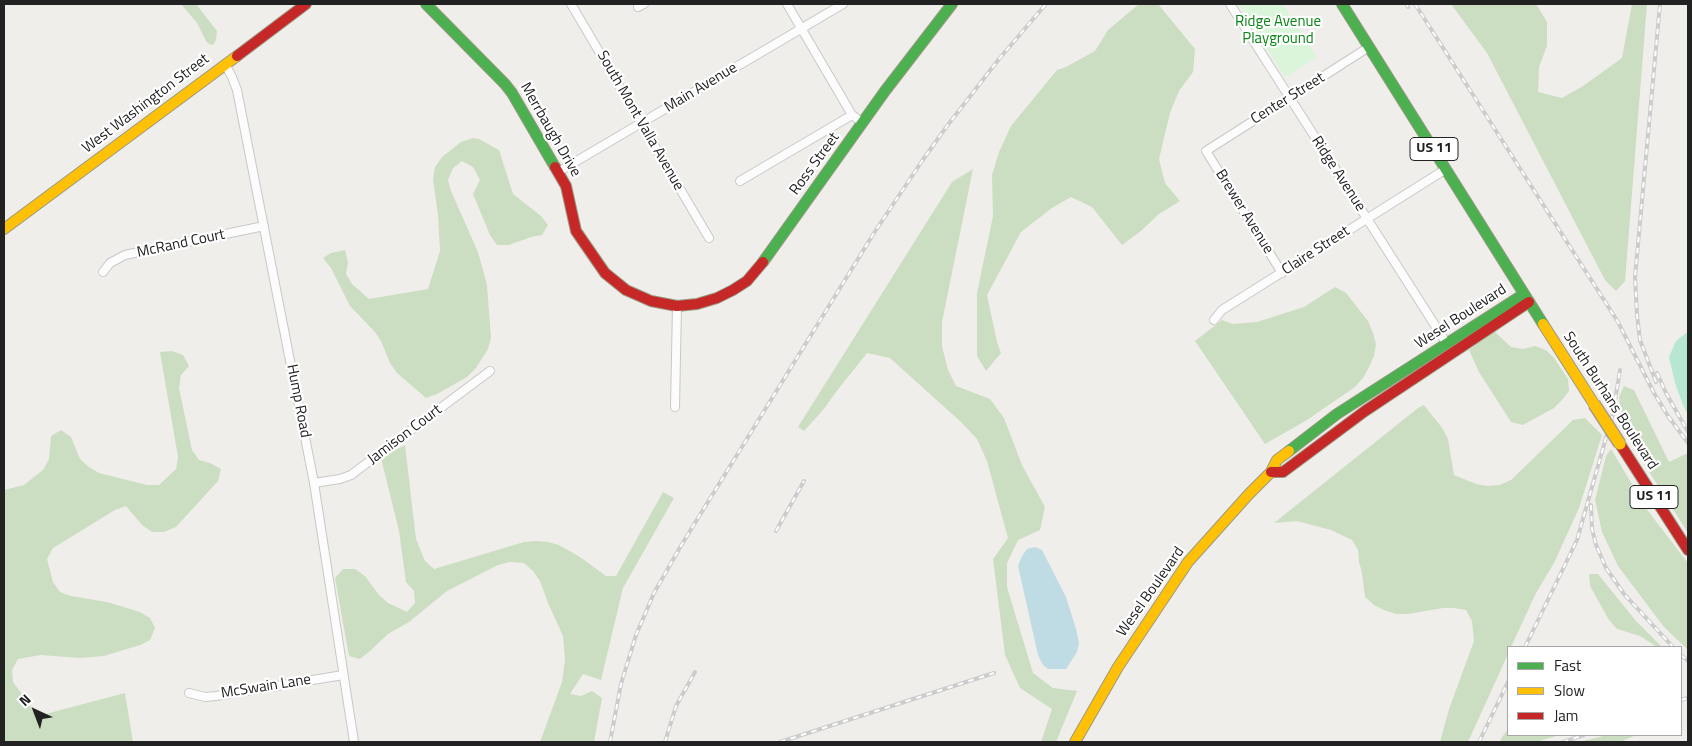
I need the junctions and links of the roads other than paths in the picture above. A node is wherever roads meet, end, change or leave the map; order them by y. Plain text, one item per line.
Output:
1 (306, 4) edge
2 (426, 4) edge
3 (572, 4) edge
4 (787, 4) edge
5 (843, 4) edge
6 (1230, 4) edge
7 (1342, 4) edge
8 (950, 5) edge
9 (801, 29) junction
10 (1369, 47) junction
11 (225, 64) junction
12 (1289, 98) junction
13 (852, 115) junction
14 (641, 123) junction
15 (863, 123) junction
16 (1206, 151) joint
17 (1446, 168) junction
18 (558, 172) junction
19 (740, 181) dead end
20 (1367, 219) junction
21 (264, 226) junction
22 (4, 229) edge
23 (709, 238) dead end
24 (103, 272) dead end
25 (1282, 273) junction
26 (1527, 298) junction
27 (677, 306) junction
28 (1214, 320) dead end
29 (1447, 344) junction
30 (490, 371) dead end
31 (675, 407) dead end
32 (1271, 472) junction
33 (314, 483) junction
34 (1688, 550) edge
35 (343, 675) junction
36 (189, 694) dead end
37 (354, 742) edge
38 (1075, 742) edge

1 - 11 main road, West Washington Street
2 - 18 main road, Merrbaugh Drive
3 - 14 street, South Mont Valla Avenue
4 - 9 street
5 - 9 street, Main Avenue
6 - 12 street, Ridge Avenue
7 - 10 main road, US 11
8 - 15 main road, Ross Street
9 - 13 street
9 - 14 street, Main Avenue
10 - 12 street, Center Street
10 - 17 main road, US 11
11 - 21 street, Hump Road
11 - 22 main road, West Washington Street
12 - 16 street, Center Street
12 - 20 street, Ridge Avenue
13 - 15 street
13 - 19 street
14 - 18 street, Main Avenue
14 - 23 street, South Mont Valla Avenue
15 - 27 main road, Ross Street
16 - 25 street, Brewer Avenue
17 - 20 street, Claire Street
17 - 26 main road, US 11
18 - 27 main road, Merrbaugh Drive
20 - 25 street, Claire Street
20 - 29 street, Ridge Avenue
21 - 24 street, McRand Court
21 - 33 street, Hump Road
25 - 28 street, Claire Street
26 - 29 main road, Wesel Boulevard
26 - 32 main road, Wesel Boulevard
26 - 34 main road, South Burhans Boulevard / US 11, bridge
27 - 31 street
29 - 32 main road, Wesel Boulevard
30 - 33 street, Jamison Court
32 - 38 main road, Wesel Boulevard
33 - 35 street, Hump Road
35 - 36 street, McSwain Lane
35 - 37 street, Hump Road

